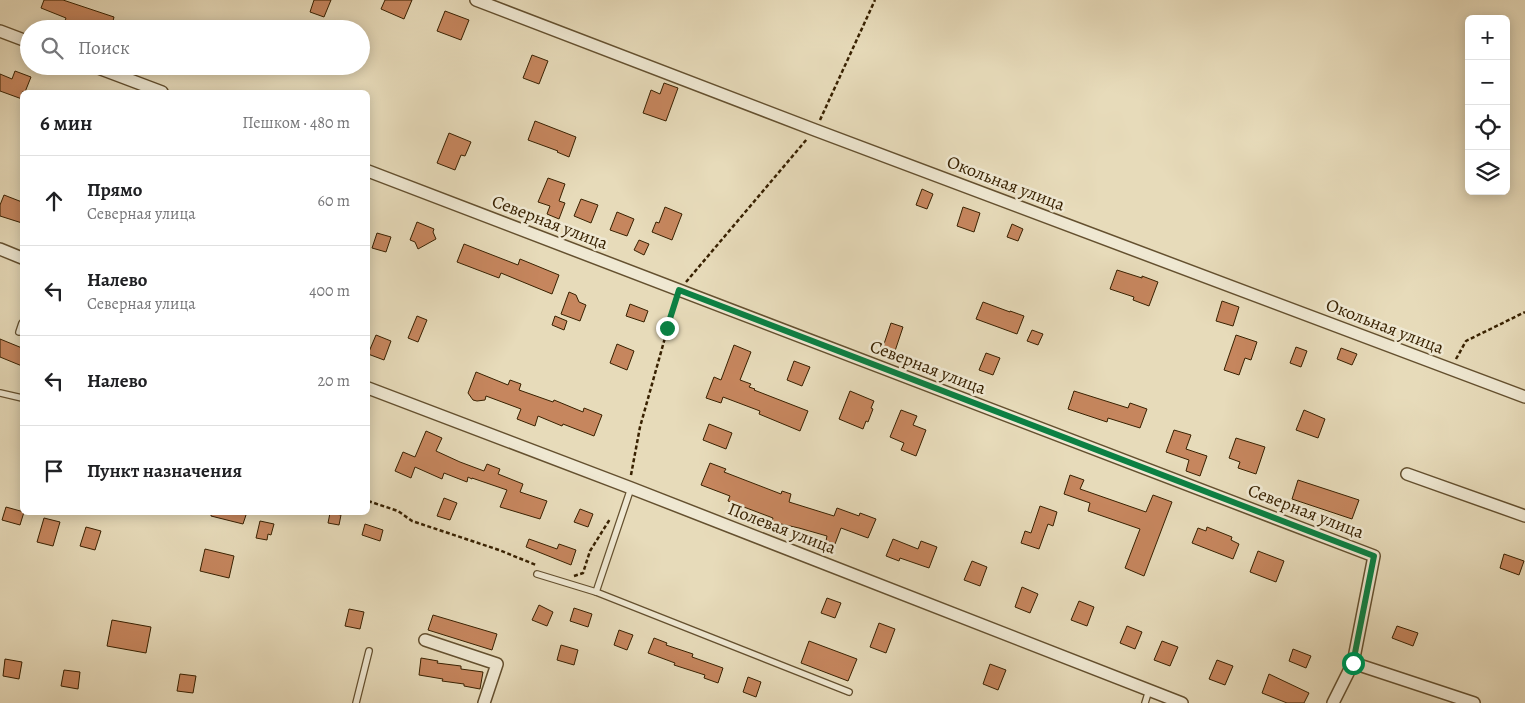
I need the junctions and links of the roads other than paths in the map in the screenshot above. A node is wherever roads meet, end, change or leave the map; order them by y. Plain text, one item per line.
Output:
1 (476, 0) edge
2 (0, 31) edge
3 (20, 39) edge
4 (117, 75) edge
5 (157, 90) edge
6 (370, 172) edge
7 (0, 249) edge
8 (20, 257) edge
9 (20, 329) edge
10 (19, 332) dead end
11 (370, 389) edge
12 (0, 393) edge
13 (1525, 397) edge
14 (20, 398) edge
15 (1407, 474) dead end
16 (626, 487) junction
17 (1525, 516) edge
18 (537, 574) dead end
19 (596, 592) junction
20 (425, 640) dead end
21 (369, 651) dead end
22 (1353, 663) junction
23 (1149, 690) junction
24 (849, 692) dead end
25 (356, 703) edge
26 (484, 703) edge
27 (1145, 703) edge
28 (1182, 703) edge
29 (1333, 703) edge
30 (1474, 703) edge

1 - 13 street, Окольная улица
2 - 3 street
4 - 5 street
6 - 22 street, Северная улица
7 - 8 street
9 - 10 lane
11 - 16 street, Полевая улица
12 - 14 lane
15 - 17 street
16 - 19 lane
16 - 23 street, Полевая улица
18 - 19 lane
19 - 24 lane
20 - 26 street
21 - 25 lane
22 - 29 street
22 - 30 street
23 - 27 lane
23 - 28 street, Полевая улица

